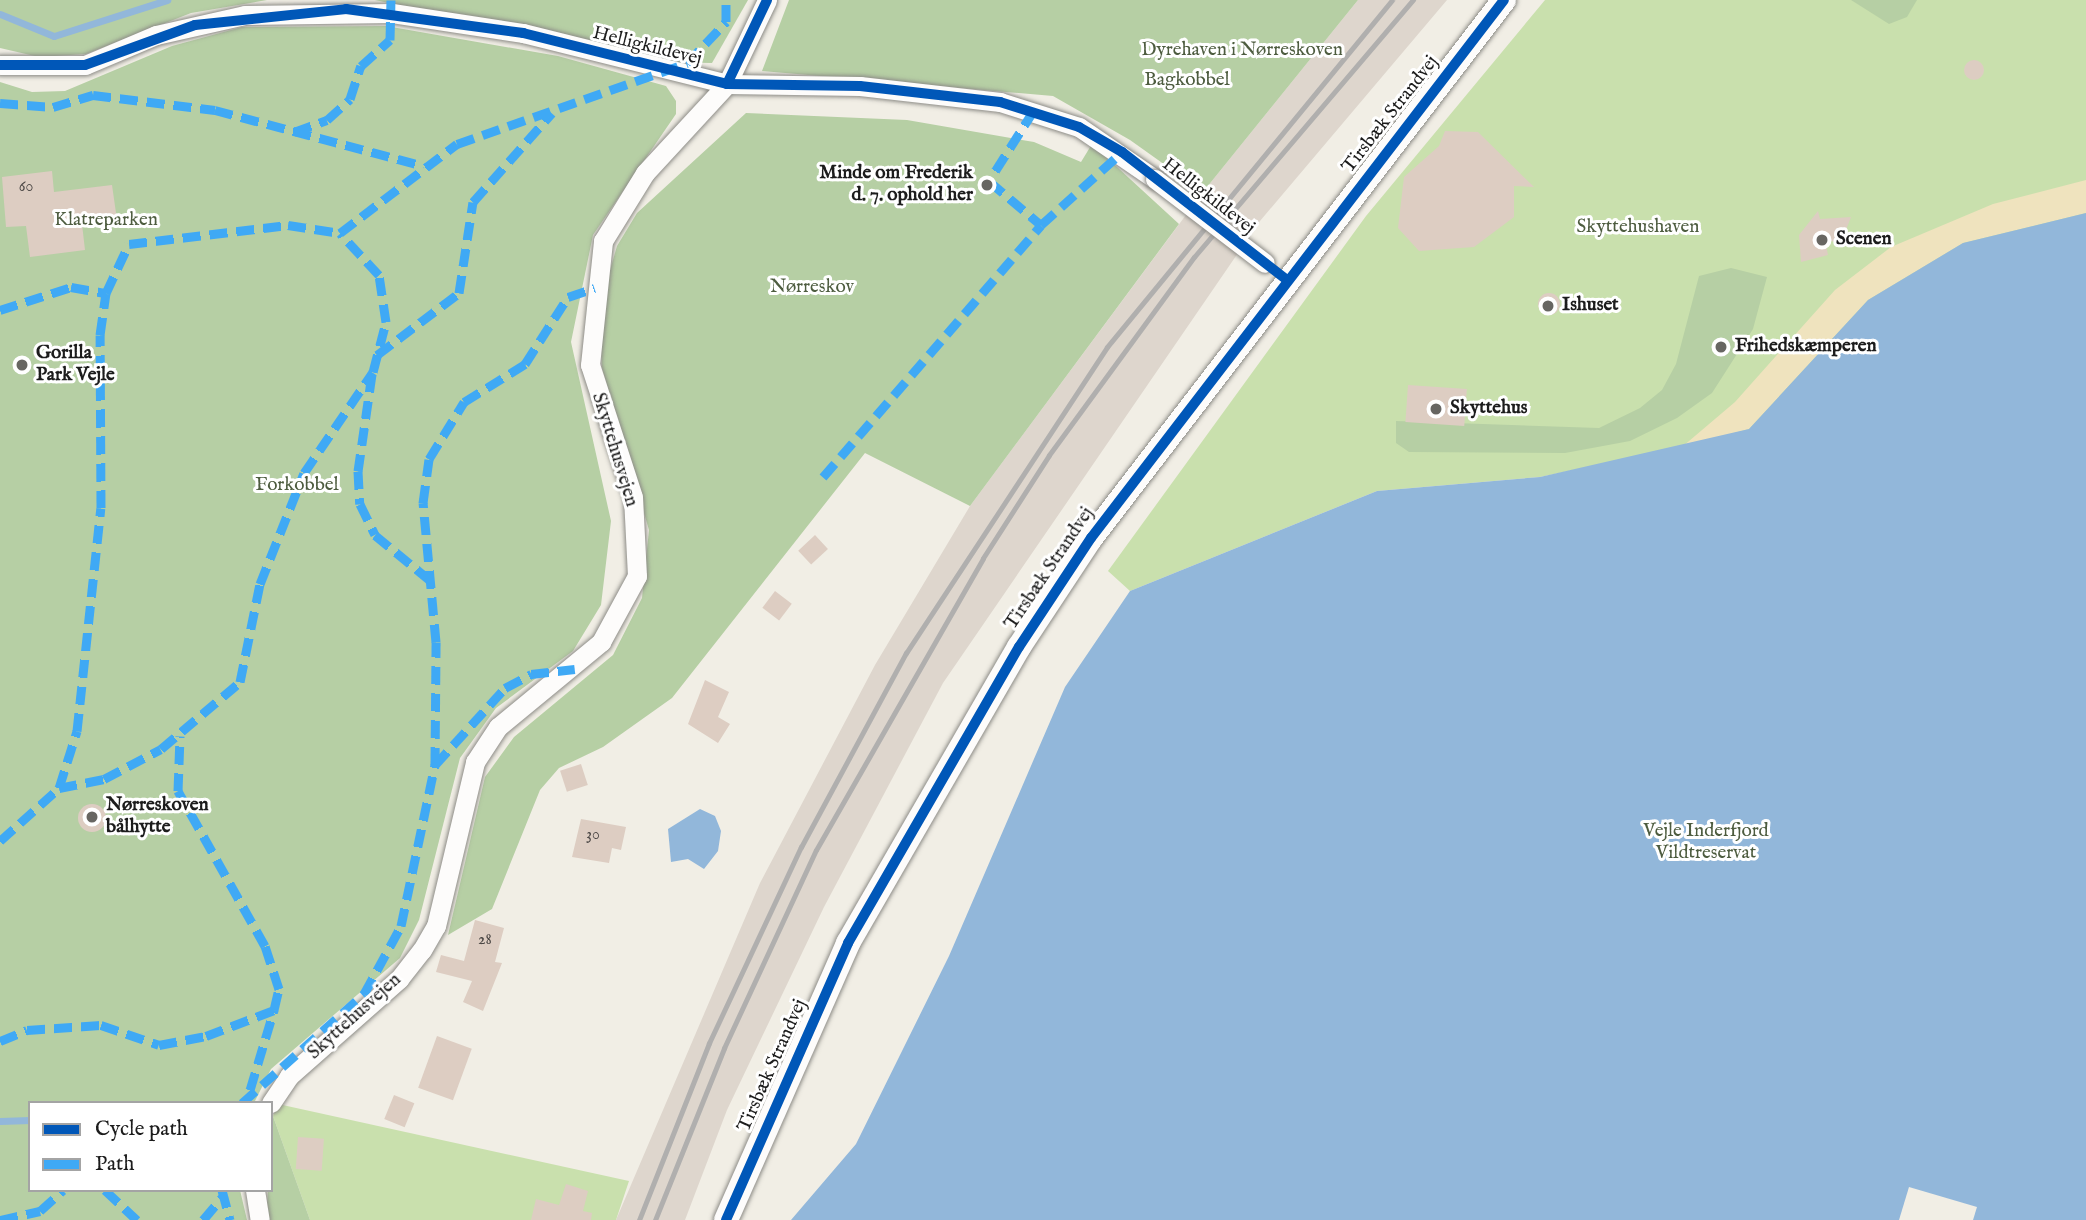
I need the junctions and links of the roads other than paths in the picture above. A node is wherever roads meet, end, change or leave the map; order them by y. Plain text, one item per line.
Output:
1 (767, 0) edge
2 (1504, 0) edge
3 (0, 65) edge
4 (727, 84) junction
5 (1286, 279) junction
6 (272, 1101) edge
7 (255, 1192) edge
8 (260, 1220) edge
9 (726, 1220) edge

1 - 4 street, Skyttehusvejen
2 - 5 street, Tirsbæk Strandvej
3 - 4 street, Helligkildevej
4 - 5 street, Helligkildevej, bridge
4 - 6 street, Skyttehusvejen
5 - 9 street, Tirsbæk Strandvej
7 - 8 street

